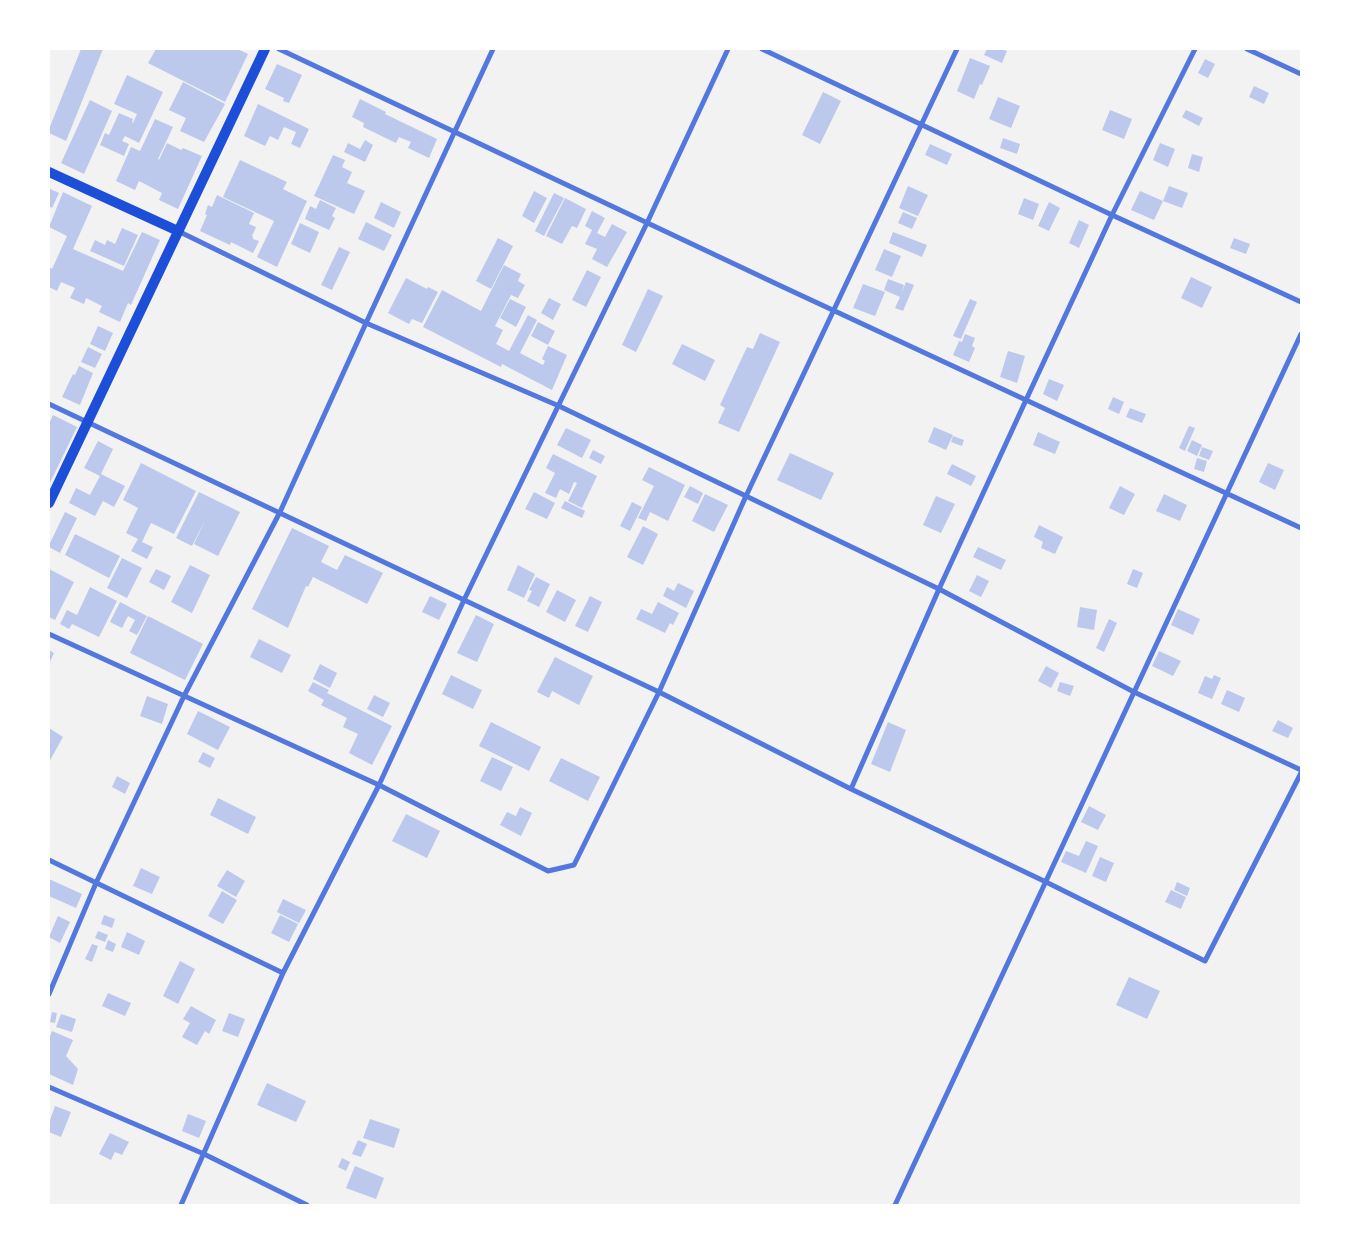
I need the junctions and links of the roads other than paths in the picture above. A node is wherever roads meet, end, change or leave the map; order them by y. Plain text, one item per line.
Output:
1 (265, 49) edge
2 (279, 49) edge
3 (493, 49) edge
4 (728, 49) edge
5 (762, 49) edge
6 (957, 49) edge
7 (1195, 49) edge
8 (1247, 49) edge
9 (1301, 74) edge
10 (921, 123) junction
11 (454, 132) junction
12 (49, 172) edge
13 (1112, 215) junction
14 (647, 223) junction
15 (178, 232) junction
16 (1301, 302) edge
17 (833, 310) junction
18 (366, 322) junction
19 (1301, 334) edge
20 (1026, 400) junction
21 (49, 404) edge
22 (559, 406) junction
23 (87, 422) junction
24 (1227, 493) junction
25 (746, 496) junction
26 (49, 503) edge
27 (280, 512) junction
28 (1301, 528) edge
29 (938, 589) junction
30 (464, 600) junction
31 (49, 634) edge
32 (659, 692) junction
33 (1134, 692) junction
34 (184, 696) junction
35 (1301, 772) edge
36 (379, 785) junction
37 (851, 789) junction
38 (49, 860) edge
39 (1046, 882) junction
40 (96, 883) junction
41 (283, 973) junction
42 (49, 994) edge
43 (49, 1087) edge
44 (204, 1154) junction
45 (181, 1205) edge
46 (307, 1205) edge
47 (895, 1205) edge

1 - 15 main road
2 - 11 street
3 - 11 street
4 - 14 street
5 - 10 street
6 - 10 street
7 - 13 street
8 - 9 street
10 - 13 street
10 - 17 street
11 - 14 street
11 - 18 street
12 - 15 main road
13 - 16 street
13 - 20 street
14 - 17 street
14 - 22 street
15 - 18 street
15 - 23 main road
17 - 20 street
17 - 25 street
18 - 22 street
18 - 27 street
19 - 24 street
20 - 24 street
20 - 29 street
21 - 23 street
22 - 25 street
22 - 30 street
23 - 26 main road
23 - 27 street
24 - 28 street
24 - 33 street
25 - 29 street
25 - 32 street
27 - 30 street
27 - 34 street
29 - 33 street
29 - 37 street
30 - 32 street
30 - 36 street
31 - 34 street
32 - 36 street
32 - 37 street
33 - 35 street
33 - 39 street
34 - 36 street
34 - 40 street
35 - 39 street
36 - 41 street
37 - 39 street
38 - 40 street
39 - 47 street
40 - 41 street
40 - 42 street
41 - 44 street
43 - 44 street
44 - 45 street
44 - 46 street

